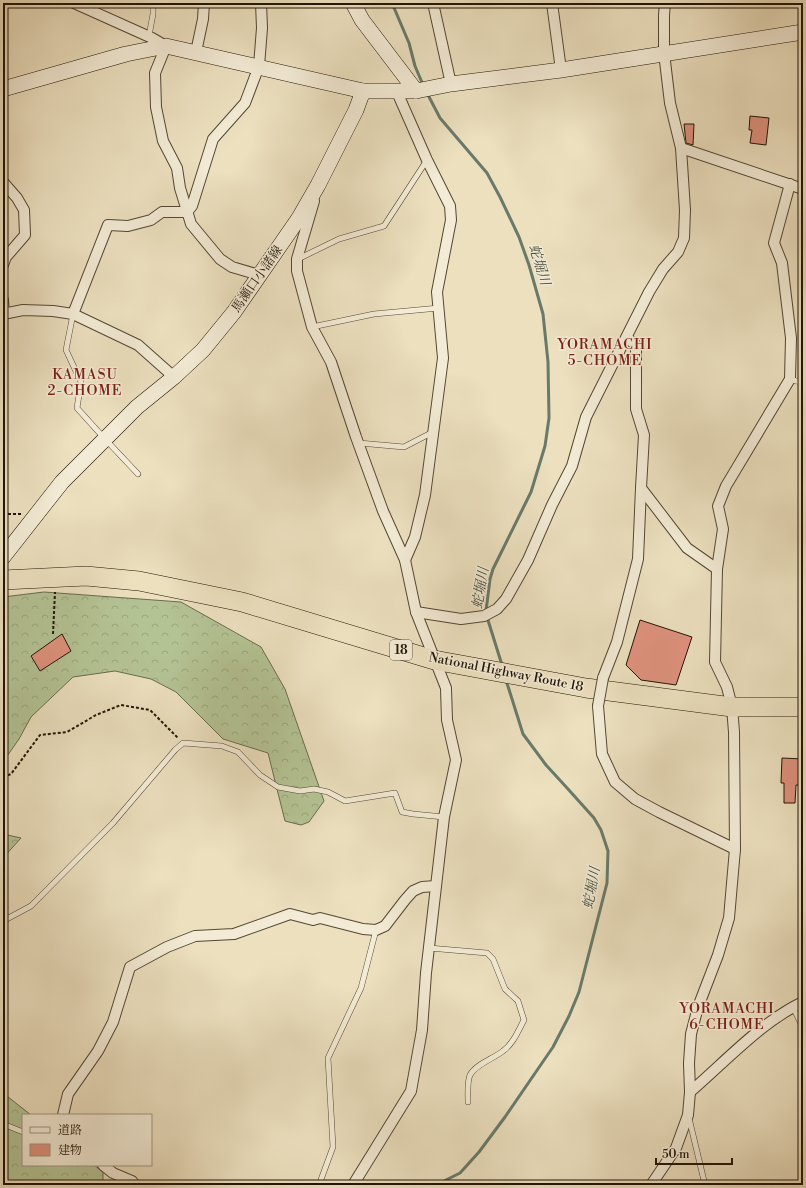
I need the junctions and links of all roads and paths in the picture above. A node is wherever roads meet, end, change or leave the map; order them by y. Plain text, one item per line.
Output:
1 (74, 3) edge
2 (153, 3) edge
3 (204, 3) edge
4 (261, 3) edge
5 (353, 3) edge
6 (433, 3) edge
7 (552, 3) edge
8 (665, 3) edge
9 (803, 32) edge
10 (149, 36) junction
11 (166, 46) junction
12 (196, 52) junction
13 (664, 53) junction
14 (259, 66) junction
15 (561, 70) junction
16 (451, 84) junction
17 (3, 88) edge
18 (363, 90) junction
19 (416, 91) junction
20 (397, 92) junction
21 (681, 148) junction
22 (427, 160) junction
23 (3, 182) edge
24 (790, 184) junction
25 (318, 185) junction
26 (803, 189) edge
27 (187, 212) junction
28 (297, 259) junction
29 (3, 265) edge
30 (258, 275) junction
31 (3, 300) edge
32 (439, 308) junction
33 (3, 314) edge
34 (73, 314) junction
35 (312, 327) junction
36 (627, 338) junction
37 (174, 377) junction
38 (790, 379) junction
39 (803, 383) edge
40 (434, 431) junction
41 (105, 439) junction
42 (359, 443) junction
43 (138, 474) dead end
44 (640, 488) junction
45 (3, 557) edge
46 (405, 560) junction
47 (717, 569) junction
48 (55, 578) junction
49 (3, 580) edge
50 (416, 612) junction
51 (53, 634) dead end
52 (434, 660) junction
53 (732, 707) junction
54 (803, 708) edge
55 (183, 744) junction
56 (3, 777) edge
57 (444, 817) junction
58 (736, 848) junction
59 (436, 886) junction
60 (3, 921) edge
61 (376, 930) junction
62 (429, 948) junction
63 (803, 1002) edge
64 (794, 1007) junction
65 (803, 1028) edge
66 (690, 1092) junction
67 (468, 1102) dead end
68 (62, 1114) edge
69 (688, 1115) junction
70 (3, 1124) edge
71 (22, 1132) edge
72 (104, 1166) edge
73 (135, 1185) edge
74 (319, 1185) edge
75 (353, 1185) edge
76 (651, 1185) edge
77 (705, 1185) edge

1 - 10 street
2 - 10 lane
3 - 12 street
4 - 14 street
5 - 19 street
6 - 16 street
7 - 15 street
8 - 13 street
9 - 13 street
10 - 11 street
11 - 12 street
11 - 17 street
11 - 27 street
12 - 14 street
13 - 15 street
13 - 21 street
14 - 18 street
14 - 27 street
15 - 16 street
16 - 19 street
18 - 20 street
18 - 25 street, 馬瀬口小諸線
19 - 20 street
20 - 22 street
21 - 24 street
21 - 36 street
22 - 28 lane
22 - 32 street
23 - 29 street
24 - 26 street
24 - 38 street
25 - 28 street
25 - 30 street, 馬瀬口小諸線
27 - 30 street
27 - 34 street
28 - 35 street
30 - 37 street, 馬瀬口小諸線
31 - 33 street
32 - 35 lane
32 - 40 street
33 - 34 street
34 - 37 street
34 - 41 lane
35 - 42 street
36 - 44 street
36 - 50 street
37 - 41 street, 馬瀬口小諸線
38 - 39 lane
38 - 47 street
40 - 42 lane
40 - 46 street
41 - 43 lane
41 - 45 street, 馬瀬口小諸線
42 - 46 street
44 - 47 street
44 - 58 street, bridge
46 - 50 street
47 - 53 street
48 - 49 highway, National Highway Route 18 / 18
48 - 51 path
48 - 52 highway, National Highway Route 18 / 18
50 - 52 street
52 - 53 highway, National Highway Route 18 / 18
52 - 57 street
53 - 54 highway, National Highway Route 18 / 18
53 - 58 street
55 - 56 path
55 - 57 lane
55 - 60 lane
57 - 59 street
58 - 66 street
59 - 61 street
59 - 62 street
61 - 68 street
61 - 74 lane
62 - 67 lane
62 - 75 street
63 - 64 street
64 - 65 lane
64 - 66 street
66 - 69 street
69 - 76 street
69 - 77 lane
70 - 71 lane
72 - 73 street

